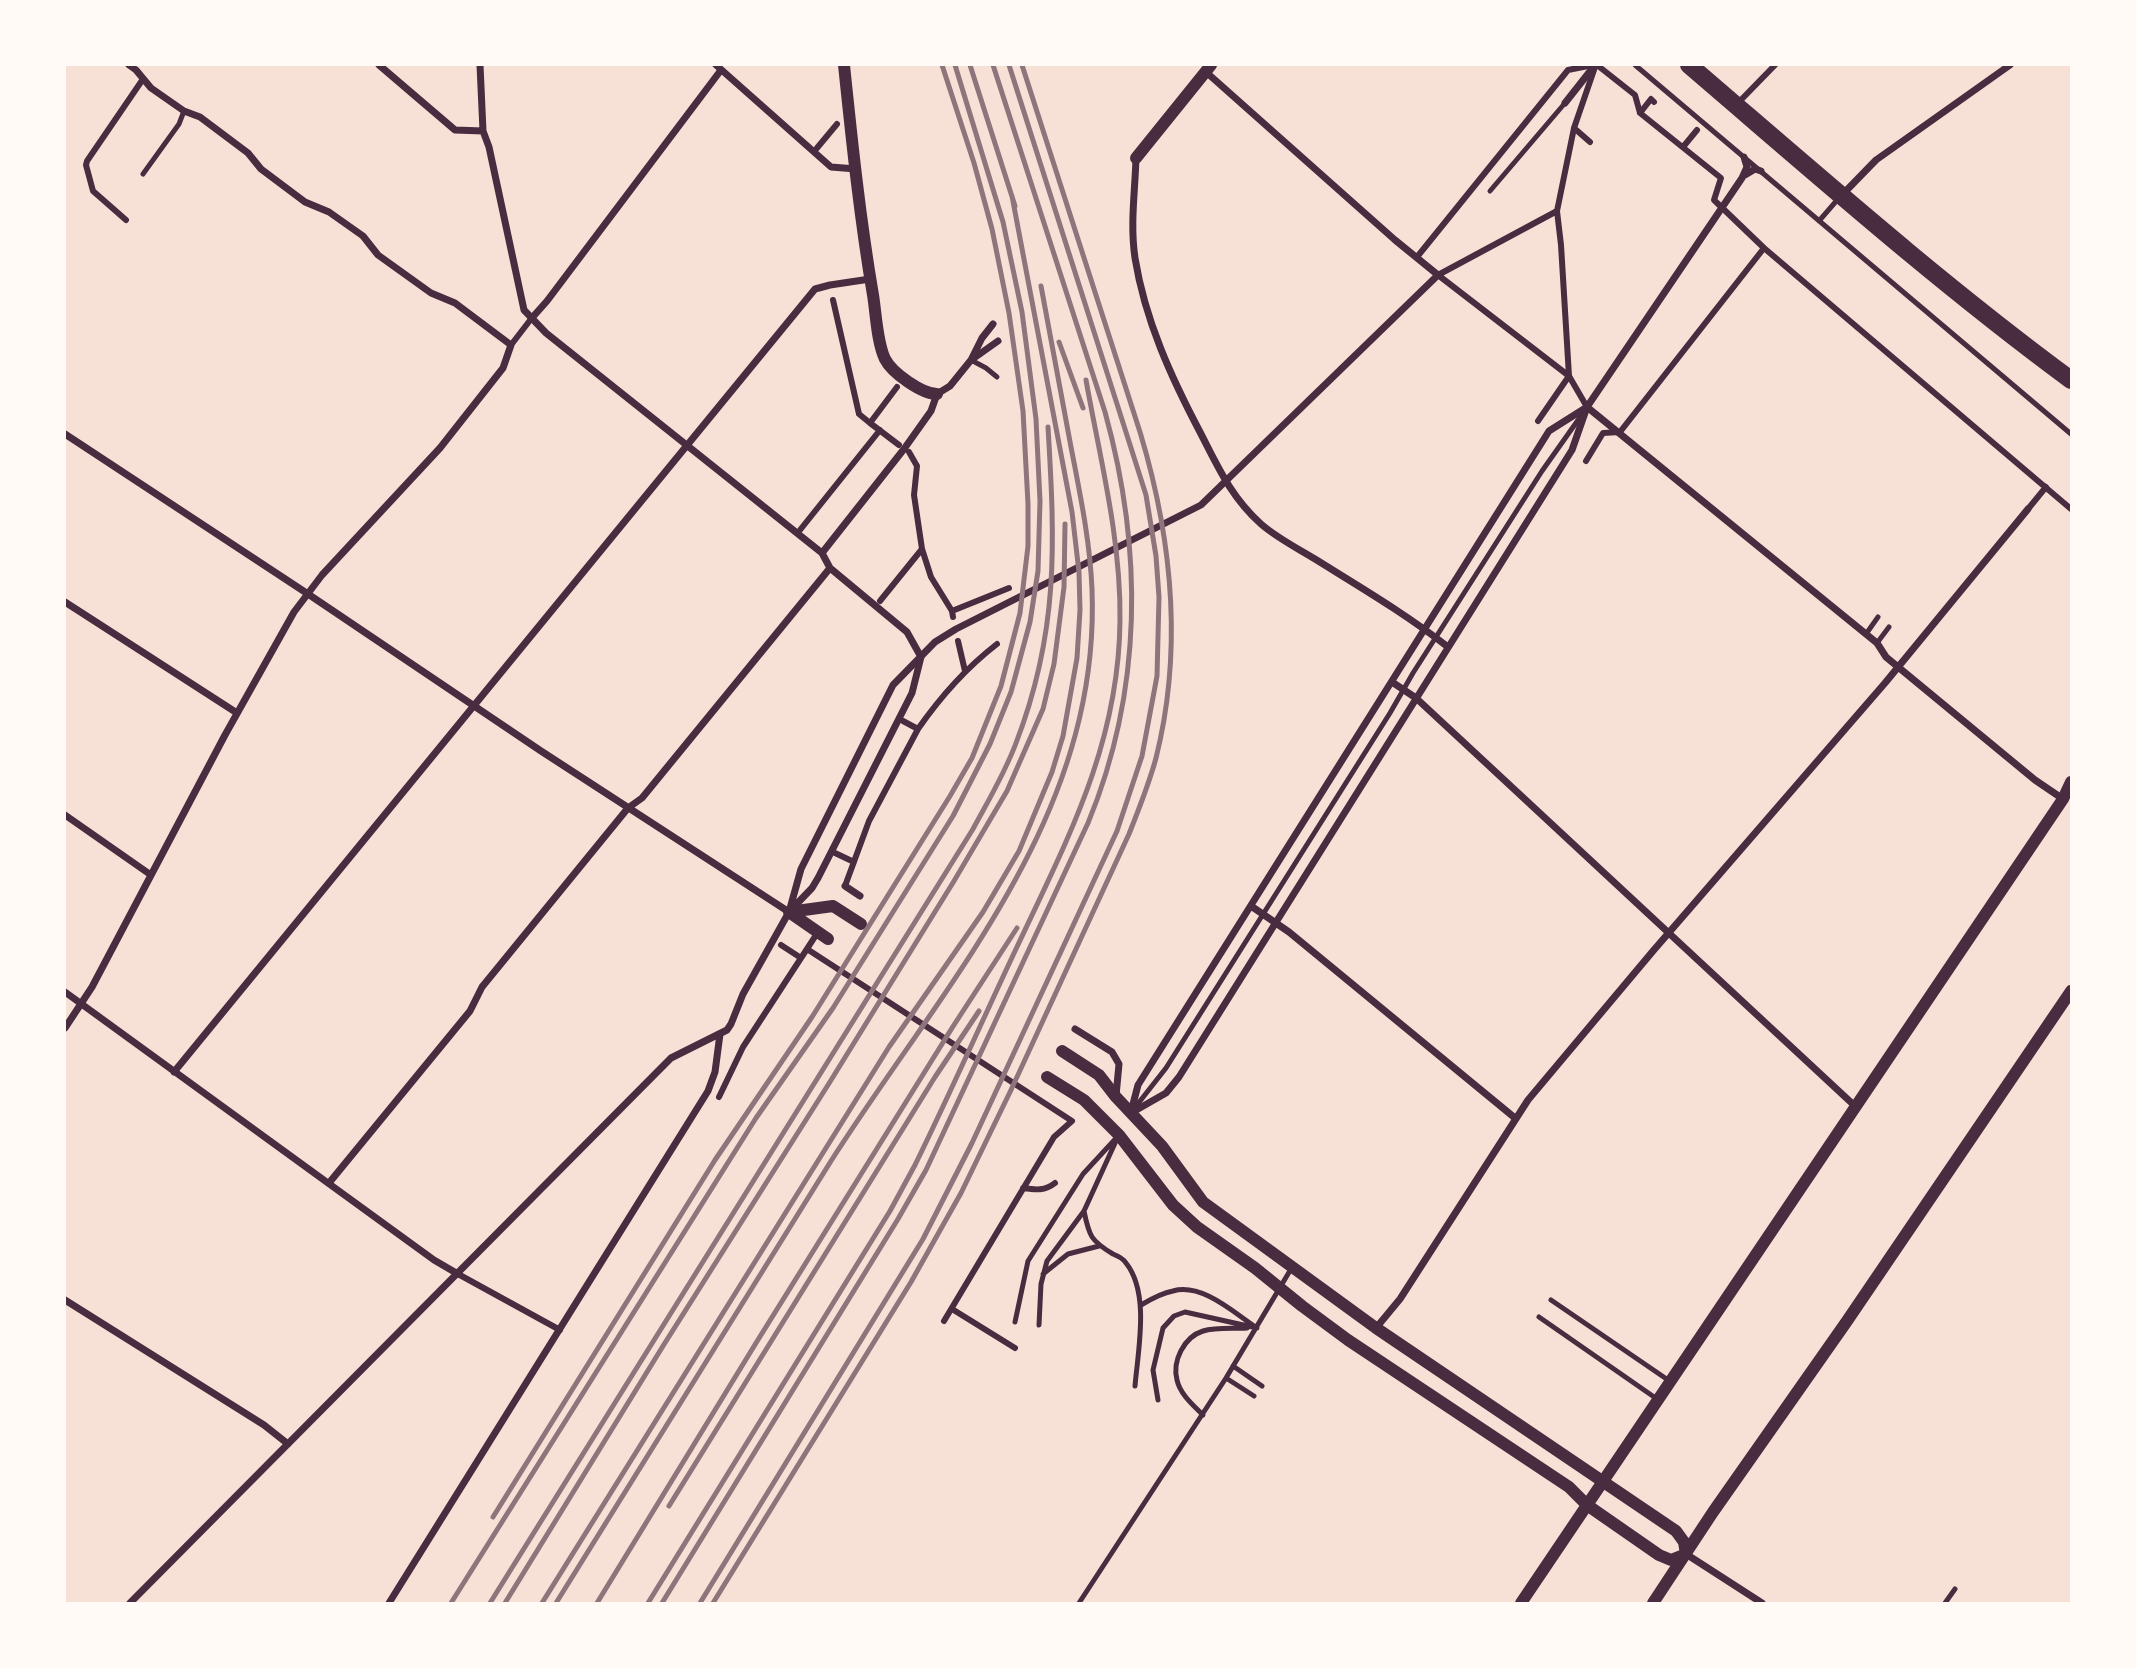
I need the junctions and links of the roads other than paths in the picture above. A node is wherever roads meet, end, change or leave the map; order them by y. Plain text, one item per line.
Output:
1 (128, 65) edge
2 (379, 65) edge
3 (480, 65) edge
4 (844, 65) edge
5 (1562, 65) edge
6 (1595, 65) edge
7 (1635, 65) edge
8 (1689, 65) edge
9 (1775, 65) edge
10 (2010, 65) edge
11 (720, 66) edge
12 (1209, 69) edge
13 (1568, 70) junction
14 (143, 79) junction
15 (1654, 102) dead end
16 (1565, 103) joint
17 (1736, 105) junction
18 (184, 111) junction
19 (1640, 113) junction
20 (837, 124) dead end
21 (1574, 128) junction
22 (1697, 130) dead end
23 (483, 131) junction
24 (1590, 142) dead end
25 (817, 148) dead end
26 (1683, 148) junction
27 (1744, 157) junction
28 (1136, 158) joint
29 (856, 169) junction
30 (1761, 171) junction
31 (143, 174) dead end
32 (1742, 178) junction
33 (1490, 191) dead end
34 (1842, 195) junction
35 (1722, 207) junction
36 (1557, 211) junction
37 (126, 220) dead end
38 (1819, 220) junction
39 (1764, 248) junction
40 (1417, 257) junction
41 (1438, 275) junction
42 (870, 279) junction
43 (834, 300) dead end
44 (531, 319) junction
45 (993, 324) dead end
46 (998, 341) dead end
47 (510, 345) junction
48 (971, 360) junction
49 (1569, 376) junction
50 (997, 377) dead end
51 (2071, 380) edge
52 (897, 387) dead end
53 (937, 394) junction
54 (1587, 407) junction
55 (1538, 421) dead end
56 (870, 423) junction
57 (880, 430) junction
58 (1620, 432) junction
59 (2071, 433) edge
60 (65, 434) edge
61 (899, 445) dead end
62 (686, 446) junction
63 (909, 452) dead end
64 (1586, 461) dead end
65 (1226, 482) junction
66 (2046, 487) junction
67 (2028, 509) joint
68 (2071, 509) edge
69 (800, 530) dead end
70 (922, 549) junction
71 (822, 554) junction
72 (830, 568) junction
73 (1009, 588) dead end
74 (308, 594) junction
75 (880, 601) dead end
76 (65, 602) edge
77 (1878, 617) dead end
78 (1889, 627) dead end
79 (1425, 629) junction
80 (1866, 634) junction
81 (1436, 638) junction
82 (958, 641) dead end
83 (1877, 643) junction
84 (997, 644) dead end
85 (1448, 647) junction
86 (921, 657) junction
87 (1898, 667) junction
88 (965, 671) junction
89 (1392, 682) junction
90 (1404, 689) junction
91 (1416, 698) junction
92 (473, 706) junction
93 (237, 713) junction
94 (903, 721) dead end
95 (918, 729) junction
96 (2071, 782) edge
97 (2067, 802) edge
98 (628, 808) junction
99 (65, 815) edge
100 (835, 853) dead end
101 (854, 862) junction
102 (151, 875) junction
103 (845, 886) joint
104 (860, 896) dead end
105 (1251, 906) junction
106 (789, 912) junction
107 (1263, 914) junction
108 (1275, 923) junction
109 (861, 924) dead end
110 (1669, 934) junction
111 (823, 936) joint
112 (781, 945) dead end
113 (807, 948) junction
114 (801, 958) junction
115 (2071, 991) edge
116 (65, 992) edge
117 (81, 1003) junction
118 (65, 1028) edge
119 (1075, 1029) dead end
120 (720, 1034) junction
121 (1062, 1051) dead end
122 (174, 1072) junction
123 (1047, 1077) dead end
124 (719, 1097) dead end
125 (1116, 1097) junction
126 (1856, 1107) junction
127 (1131, 1113) junction
128 (1515, 1118) junction
129 (1119, 1135) junction
130 (329, 1183) junction
131 (1055, 1183) dead end
132 (1023, 1188) junction
133 (1084, 1211) junction
134 (1099, 1246) junction
135 (1292, 1266) junction
136 (458, 1273) junction
137 (1043, 1275) junction
138 (1279, 1288) junction
139 (65, 1300) edge
140 (1551, 1300) dead end
141 (1141, 1305) junction
142 (952, 1309) junction
143 (1539, 1317) dead end
144 (944, 1321) dead end
145 (1015, 1321) dead end
146 (1039, 1325) dead end
147 (1257, 1328) junction
148 (1376, 1328) junction
149 (560, 1330) junction
150 (1015, 1348) dead end
151 (1233, 1366) junction
152 (1226, 1378) junction
153 (1671, 1382) junction
154 (1135, 1386) dead end
155 (1262, 1386) dead end
156 (1254, 1396) dead end
157 (1659, 1400) junction
158 (1158, 1401) dead end
159 (1203, 1415) junction
160 (288, 1444) junction
161 (1603, 1482) junction
162 (1587, 1506) junction
163 (1686, 1554) junction
164 (1955, 1589) dead end
165 (130, 1603) edge
166 (389, 1603) edge
167 (1079, 1603) edge
168 (1521, 1603) edge
169 (1653, 1603) edge
170 (1762, 1603) edge
171 (1945, 1603) edge

1 - 14 street
2 - 23 street
3 - 23 street
4 - 29 street
5 - 13 street
6 - 13 street
6 - 16 street
6 - 19 street
6 - 21 street
7 - 27 lane
8 - 17 main road
9 - 17 street
10 - 34 street
11 - 29 street
11 - 44 street
12 - 28 street
12 - 40 street
13 - 40 street
14 - 18 street
14 - 37 street
15 - 19 street
16 - 33 lane
17 - 34 main road
18 - 31 lane
18 - 47 street
19 - 26 street
20 - 25 street
21 - 24 street
21 - 36 street
22 - 26 street
23 - 44 street
26 - 35 street
27 - 30 lane
27 - 32 street
28 - 65 street
29 - 42 street
30 - 32 street
30 - 38 lane
32 - 35 street
34 - 38 lane
34 - 51 main road
35 - 39 street
35 - 54 street
36 - 41 street
36 - 49 street
38 - 59 lane
39 - 58 street
39 - 66 street
40 - 41 street
41 - 49 street
41 - 65 street
42 - 53 street
42 - 62 street
43 - 56 street
44 - 47 street
44 - 62 street
45 - 48 street
46 - 48 street
47 - 74 street
48 - 50 lane
48 - 53 street
49 - 54 street
49 - 55 street
52 - 56 street
53 - 71 street
54 - 58 street
54 - 79 street
54 - 81 lane
54 - 85 street
56 - 57 street
57 - 61 street
57 - 69 street
58 - 64 street
58 - 80 street
60 - 74 street
62 - 71 street
62 - 92 street
63 - 70 street
65 - 79 street
65 - 86 street
66 - 67 street
66 - 68 street
67 - 87 street
70 - 73 street
70 - 75 street
71 - 72 street
72 - 86 street
72 - 98 street
74 - 92 street
74 - 93 street
76 - 93 street
77 - 80 lane
78 - 83 lane
79 - 81 street
79 - 89 street
80 - 83 street
81 - 85 street
81 - 90 lane
82 - 88 street
83 - 87 street
84 - 88 street
85 - 91 street
86 - 106 street
86 - 106 street
87 - 97 street
87 - 110 street
88 - 95 street
89 - 90 street
89 - 105 street
90 - 91 street
90 - 107 lane
91 - 108 street
91 - 110 street
92 - 98 street
92 - 122 street
93 - 102 street
94 - 95 street
95 - 101 street
96 - 97 street
97 - 126 street
98 - 106 street
98 - 130 street
99 - 102 street
100 - 101 street
101 - 103 street
102 - 117 street
103 - 104 street
105 - 107 street
105 - 127 street
106 - 109 street
106 - 111 street
106 - 120 street
107 - 108 street
107 - 127 lane
108 - 127 street
108 - 128 street
110 - 126 street
110 - 128 street
111 - 113 street
112 - 114 street
113 - 114 street
113 - 132 street
114 - 124 street
115 - 163 street
116 - 117 street
117 - 118 street
117 - 122 street
119 - 125 street
120 - 136 street
120 - 149 street
121 - 125 street
122 - 130 street
123 - 129 street
125 - 127 street
126 - 153 street
127 - 129 street
127 - 135 street
128 - 148 street
129 - 133 lane
129 - 138 street
129 - 145 lane
130 - 136 street
131 - 132 street
132 - 142 street
133 - 134 lane
133 - 137 lane
134 - 137 lane
134 - 141 lane
135 - 138 lane
135 - 148 street
136 - 149 street
136 - 160 street
137 - 146 lane
138 - 147 lane
138 - 162 street
139 - 160 street
140 - 153 lane
141 - 147 lane
141 - 154 lane
142 - 144 street
142 - 150 street
143 - 157 lane
147 - 151 lane
147 - 158 lane
147 - 159 lane
148 - 161 street
149 - 166 street
151 - 152 lane
151 - 155 lane
152 - 156 lane
152 - 159 lane
153 - 157 street
157 - 161 street
159 - 167 lane
160 - 165 street
161 - 162 street
161 - 163 street
162 - 163 street
162 - 168 street
163 - 169 street
163 - 170 street
164 - 171 lane

